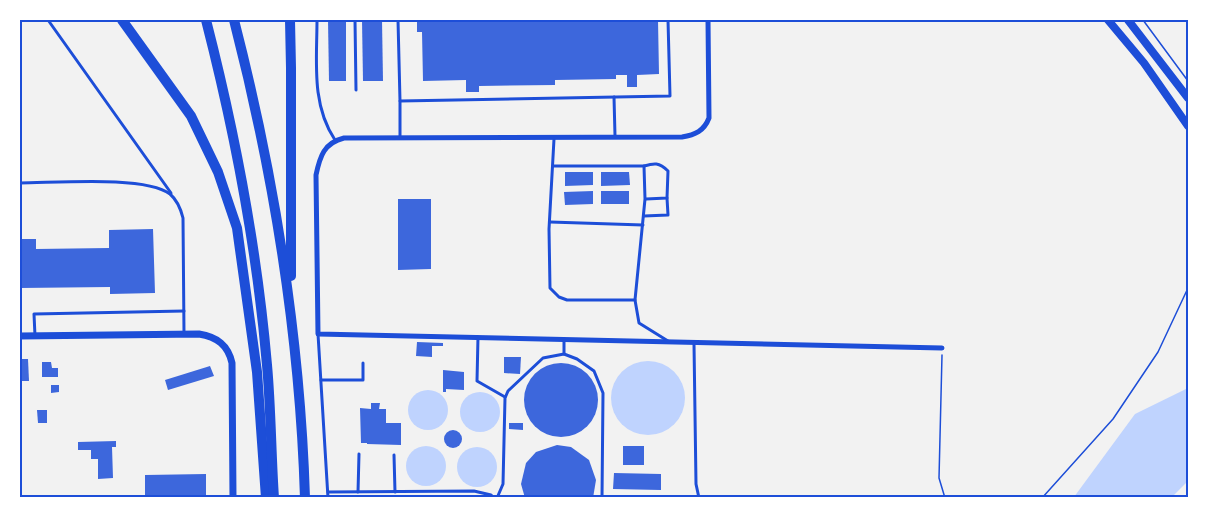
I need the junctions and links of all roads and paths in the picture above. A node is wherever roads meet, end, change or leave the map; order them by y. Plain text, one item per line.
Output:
1 (48, 20) edge
2 (122, 20) edge
3 (206, 20) edge
4 (234, 20) edge
5 (290, 20) edge
6 (316, 20) edge
7 (355, 20) edge
8 (398, 20) edge
9 (668, 20) edge
10 (708, 20) edge
11 (1108, 20) edge
12 (1128, 20) edge
13 (1143, 20) edge
14 (1188, 81) edge
15 (356, 90) dead end
16 (614, 97) junction
17 (1188, 98) edge
18 (400, 100) junction
19 (1186, 124) edge
20 (615, 136) junction
21 (400, 137) junction
22 (554, 137) junction
23 (335, 140) junction
24 (553, 166) junction
25 (644, 166) junction
26 (20, 183) edge
27 (172, 195) junction
28 (668, 198) junction
29 (645, 199) junction
30 (644, 216) junction
31 (550, 222) junction
32 (644, 225) junction
33 (1188, 288) edge
34 (635, 300) junction
35 (184, 311) junction
36 (184, 334) junction
37 (318, 334) junction
38 (20, 336) edge
39 (35, 336) junction
40 (293, 336) junction
41 (478, 337) junction
42 (564, 339) junction
43 (668, 341) junction
44 (694, 342) junction
45 (942, 348) joint
46 (564, 354) junction
47 (363, 363) dead end
48 (321, 380) junction
49 (505, 398) junction
50 (359, 454) dead end
51 (394, 455) dead end
52 (328, 492) junction
53 (358, 492) junction
54 (395, 492) junction
55 (234, 498) edge
56 (267, 498) edge
57 (274, 498) edge
58 (305, 498) edge
59 (328, 498) edge
60 (496, 498) edge
61 (602, 498) edge
62 (699, 498) edge
63 (945, 498) edge
64 (1042, 498) edge

1 - 27 lane
2 - 56 highway
3 - 57 highway
4 - 40 highway
5 - 40 highway
6 - 23 lane
7 - 15 lane
8 - 18 lane
9 - 16 lane
10 - 20 street
11 - 19 main road
12 - 17 main road
13 - 14 path
16 - 18 lane
16 - 20 lane
18 - 21 lane
20 - 22 street
21 - 22 street
21 - 23 street
22 - 24 lane
23 - 37 street
24 - 25 lane
24 - 31 lane
25 - 28 lane
25 - 29 lane
26 - 27 lane
27 - 35 lane
28 - 29 lane
28 - 30 lane
29 - 30 lane
30 - 32 lane
31 - 32 lane
31 - 34 lane
32 - 34 lane
33 - 64 path
34 - 43 lane
35 - 36 lane
35 - 39 lane
36 - 39 street
36 - 55 street
37 - 41 street
37 - 48 lane
38 - 39 street
40 - 58 highway
41 - 42 street
41 - 49 lane
42 - 43 street
42 - 46 lane
43 - 44 street
44 - 45 street
44 - 62 lane
45 - 63 path
46 - 49 lane
46 - 61 lane
47 - 48 lane
48 - 52 lane
49 - 60 lane
50 - 53 lane
51 - 54 lane
52 - 53 lane
52 - 59 lane
53 - 54 lane
54 - 60 lane

